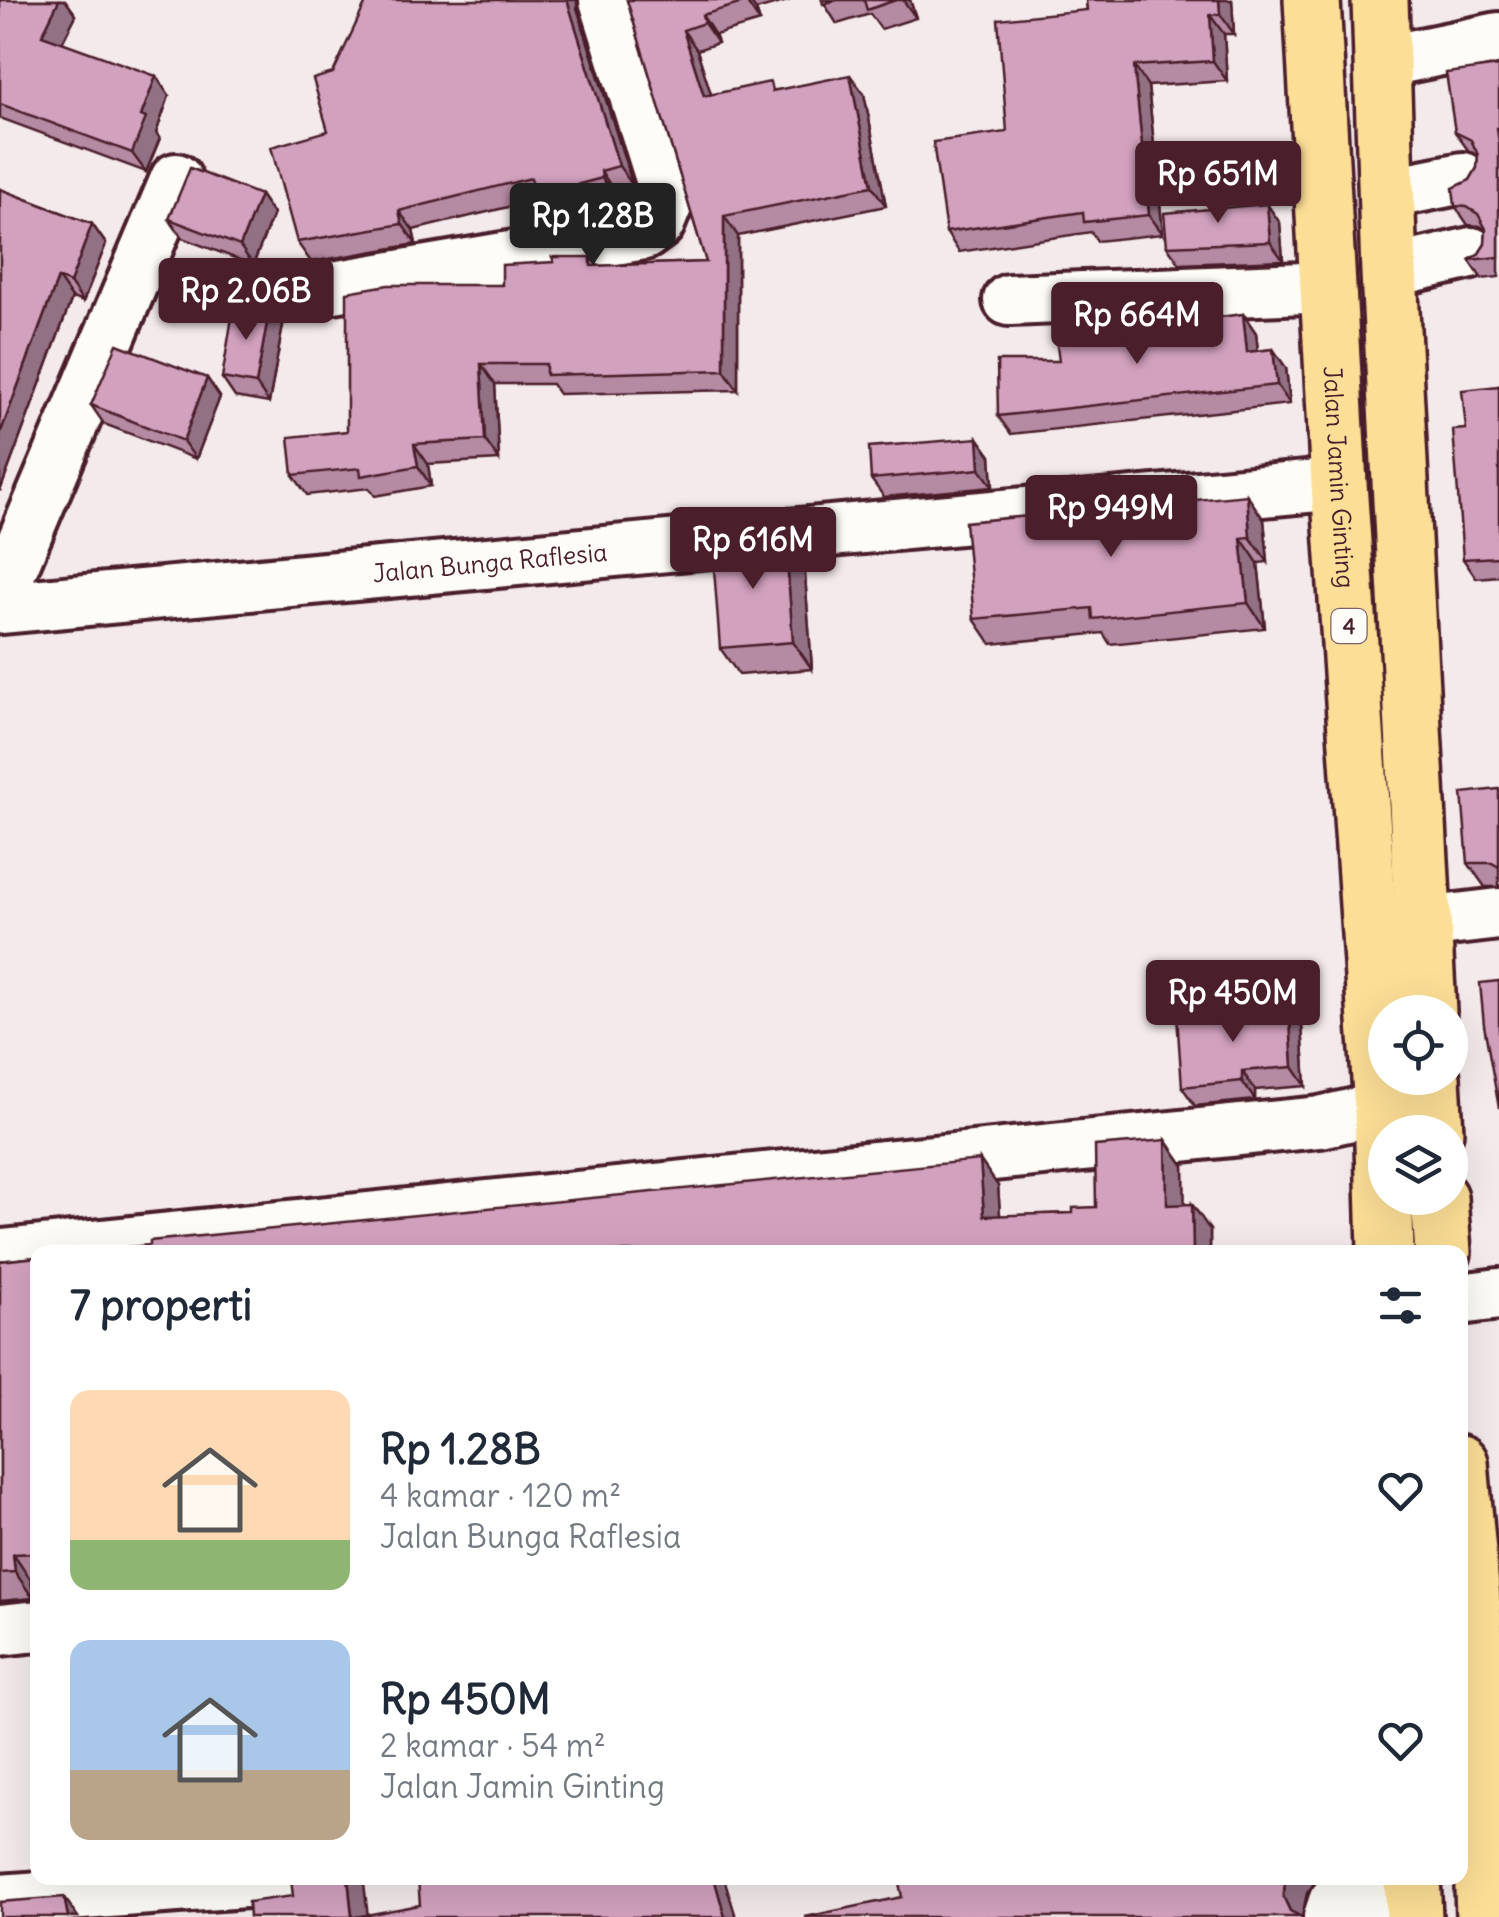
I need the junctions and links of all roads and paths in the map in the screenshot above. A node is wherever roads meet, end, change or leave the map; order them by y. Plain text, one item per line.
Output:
1 (605, 0) edge
2 (1312, 0) edge
3 (1380, 0) edge
4 (1499, 38) edge
5 (1382, 62) junction
6 (1463, 178) edge
7 (176, 179) dead end
8 (1388, 193) junction
9 (1471, 254) edge
10 (1389, 272) junction
11 (1330, 288) junction
12 (269, 298) dead end
13 (1009, 300) dead end
14 (1339, 484) junction
15 (0, 596) edge
16 (0, 608) edge
17 (1499, 914) edge
18 (1423, 923) junction
19 (1427, 995) edge
20 (1382, 1108) junction
21 (1440, 1215) edge
22 (110, 1245) edge
23 (1386, 1245) edge
24 (1442, 1245) edge
25 (30, 1253) edge
26 (2, 1256) edge
27 (1499, 1294) edge
28 (1468, 1298) edge
29 (1468, 1509) edge
30 (1487, 1619) edge
31 (30, 1627) edge
32 (0, 1630) edge
33 (206, 1885) edge
34 (1413, 1895) edge
35 (0, 1900) edge
36 (1328, 1917) edge
37 (1484, 1917) edge

1 - 12 street
2 - 11 highway, Jalan Jamin Ginting / 4
3 - 5 highway
4 - 5 street
5 - 8 highway
6 - 8 street
7 - 15 street
8 - 10 highway
9 - 10 street
10 - 18 highway
11 - 13 street
11 - 14 highway, Jalan Jamin Ginting / 4
14 - 16 street, Jalan Bunga Raflesia
14 - 20 highway, Jalan Jamin Ginting / 4
17 - 18 street
18 - 19 highway
20 - 22 street
20 - 23 highway, Jalan Jamin Ginting / 4
21 - 24 highway
25 - 26 street
27 - 28 street
29 - 30 highway
30 - 37 highway
31 - 32 street
33 - 35 street
34 - 36 street

